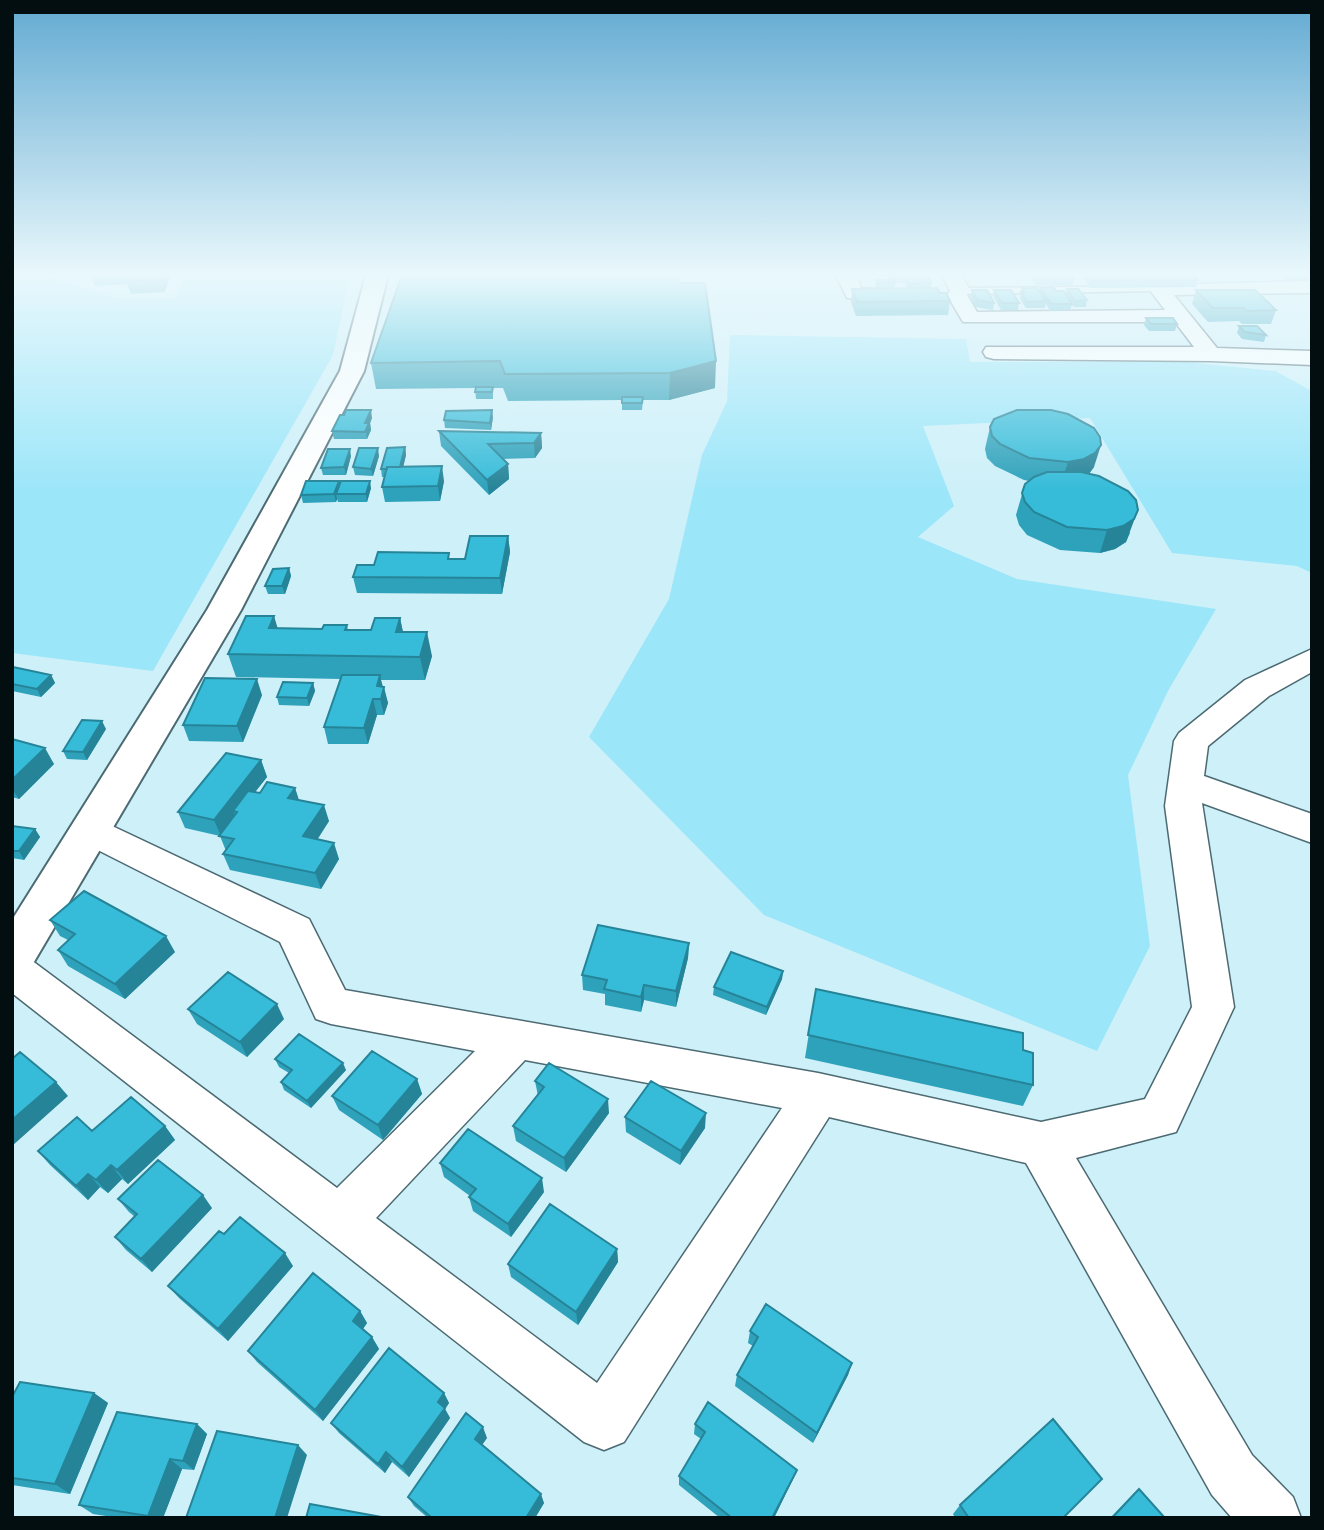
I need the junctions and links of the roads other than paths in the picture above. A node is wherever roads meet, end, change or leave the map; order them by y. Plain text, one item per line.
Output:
1 (359, 346) edge
2 (1205, 346) edge
3 (993, 352) dead end
4 (1211, 354) junction
5 (1312, 358) edge
6 (1312, 659) edge
7 (1186, 783) junction
8 (1312, 829) edge
9 (92, 830) junction
10 (12, 958) edge
11 (12, 969) edge
12 (516, 1040) junction
13 (818, 1094) junction
14 (1041, 1144) junction
15 (340, 1220) junction
16 (1272, 1518) edge

1 - 9 street
2 - 4 street
3 - 4 street
4 - 5 street
6 - 7 street
7 - 8 street
7 - 14 street
9 - 10 street
9 - 12 street
11 - 15 street
12 - 13 street
12 - 15 street
13 - 14 street
13 - 15 street
14 - 16 street

